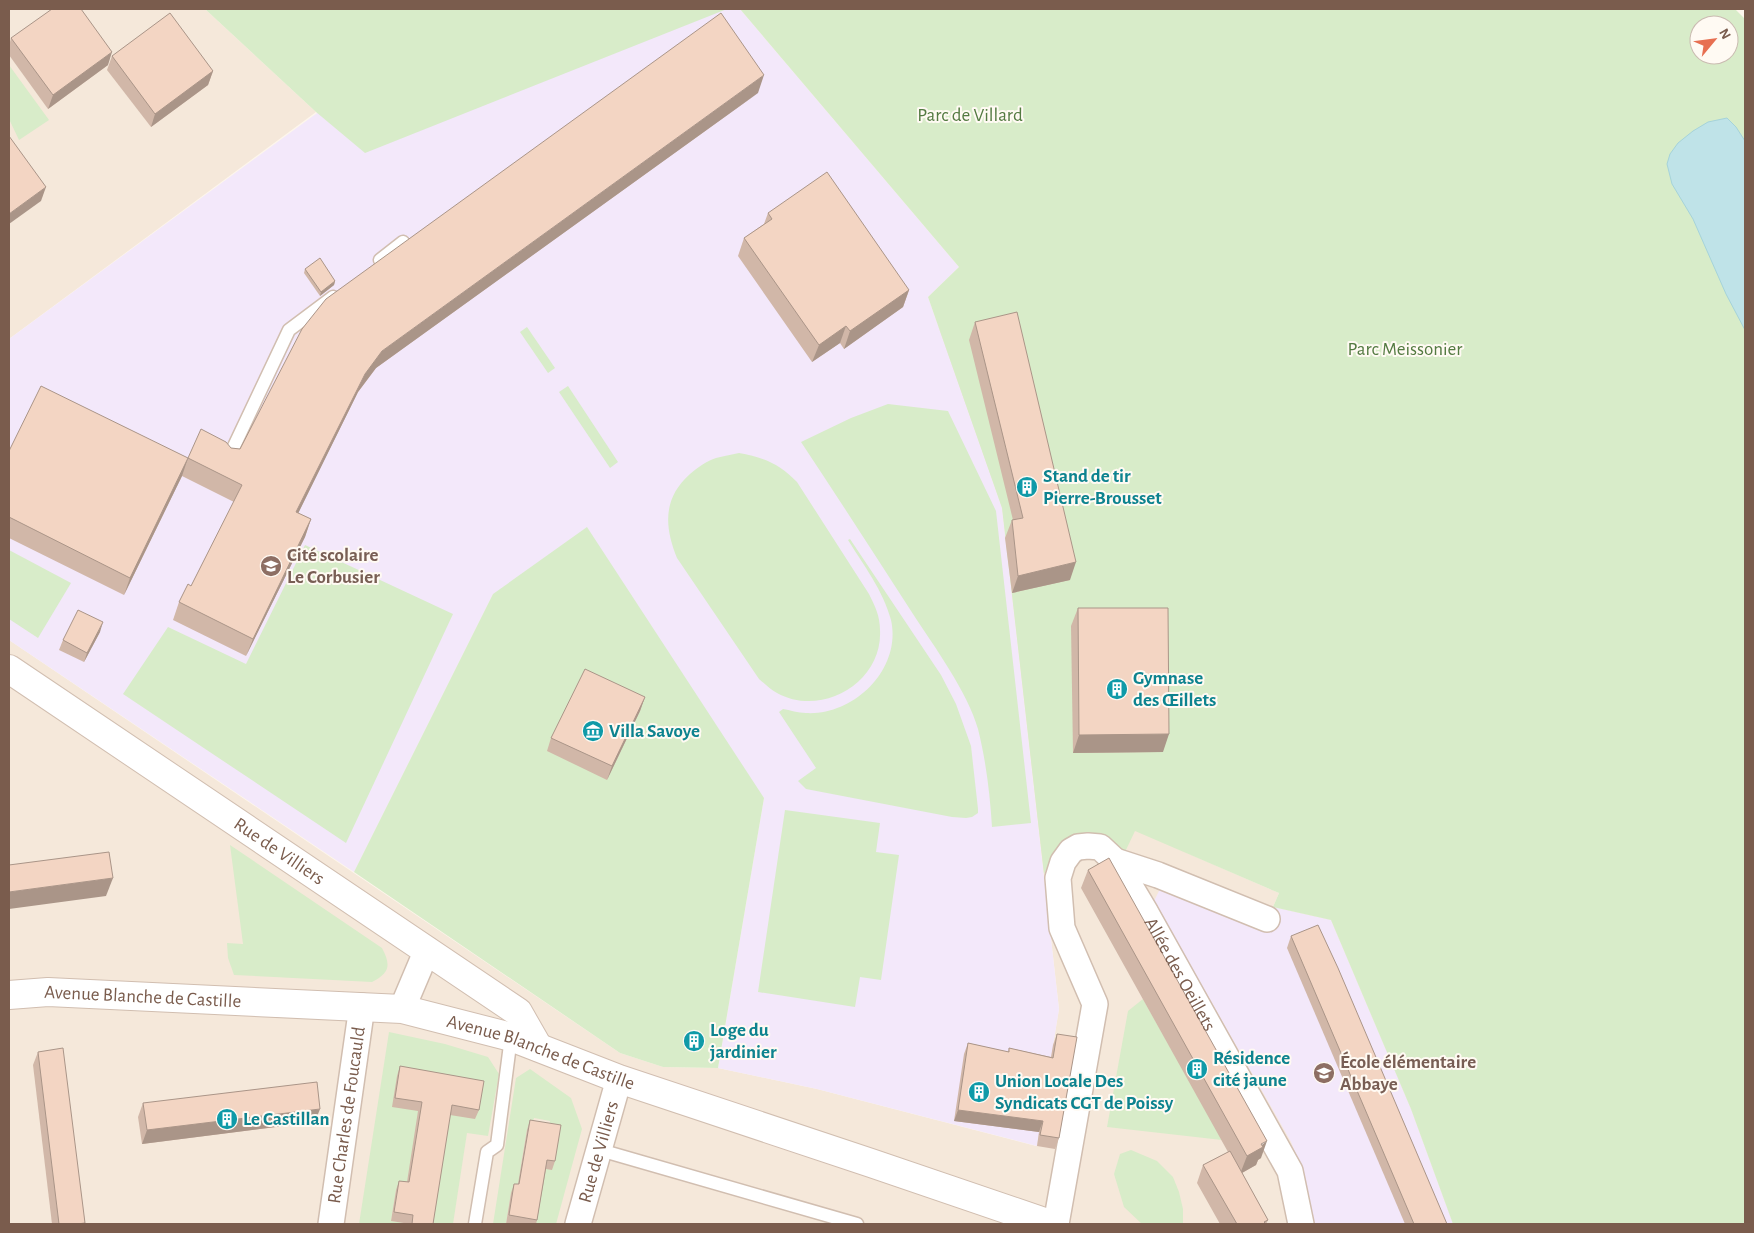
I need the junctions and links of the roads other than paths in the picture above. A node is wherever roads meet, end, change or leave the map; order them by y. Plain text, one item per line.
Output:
1 (403, 242) edge
2 (373, 266) edge
3 (343, 289) edge
4 (228, 459) edge
5 (9, 669) edge
6 (1116, 861) junction
7 (1267, 919) dead end
8 (427, 950) junction
9 (9, 995) edge
10 (362, 1006) junction
11 (402, 1009) junction
12 (511, 1037) junction
13 (538, 1046) junction
14 (619, 1079) junction
15 (600, 1150) junction
16 (331, 1224) edge
17 (475, 1224) edge
18 (578, 1224) edge
19 (858, 1224) edge
20 (1050, 1224) edge
21 (1056, 1224) edge
22 (1301, 1224) edge

1 - 2 lane
3 - 4 lane
5 - 8 street, Rue de Villiers
6 - 7 street, Allée des Oeillets
6 - 21 street, Allée des Oeillets
6 - 22 street, Allée des Oeillets
8 - 11 street
8 - 13 street, Rue de Villiers
9 - 10 street, Avenue Blanche de Castille
10 - 11 street, Avenue Blanche de Castille
10 - 16 street, Rue Charles de Foucauld
11 - 12 street, Avenue Blanche de Castille
12 - 13 street, Avenue Blanche de Castille
12 - 17 lane
13 - 14 street, Avenue Blanche de Castille
14 - 15 street, Rue de Villiers
14 - 20 street, Avenue Blanche de Castille
15 - 18 street, Rue de Villiers
15 - 19 lane

